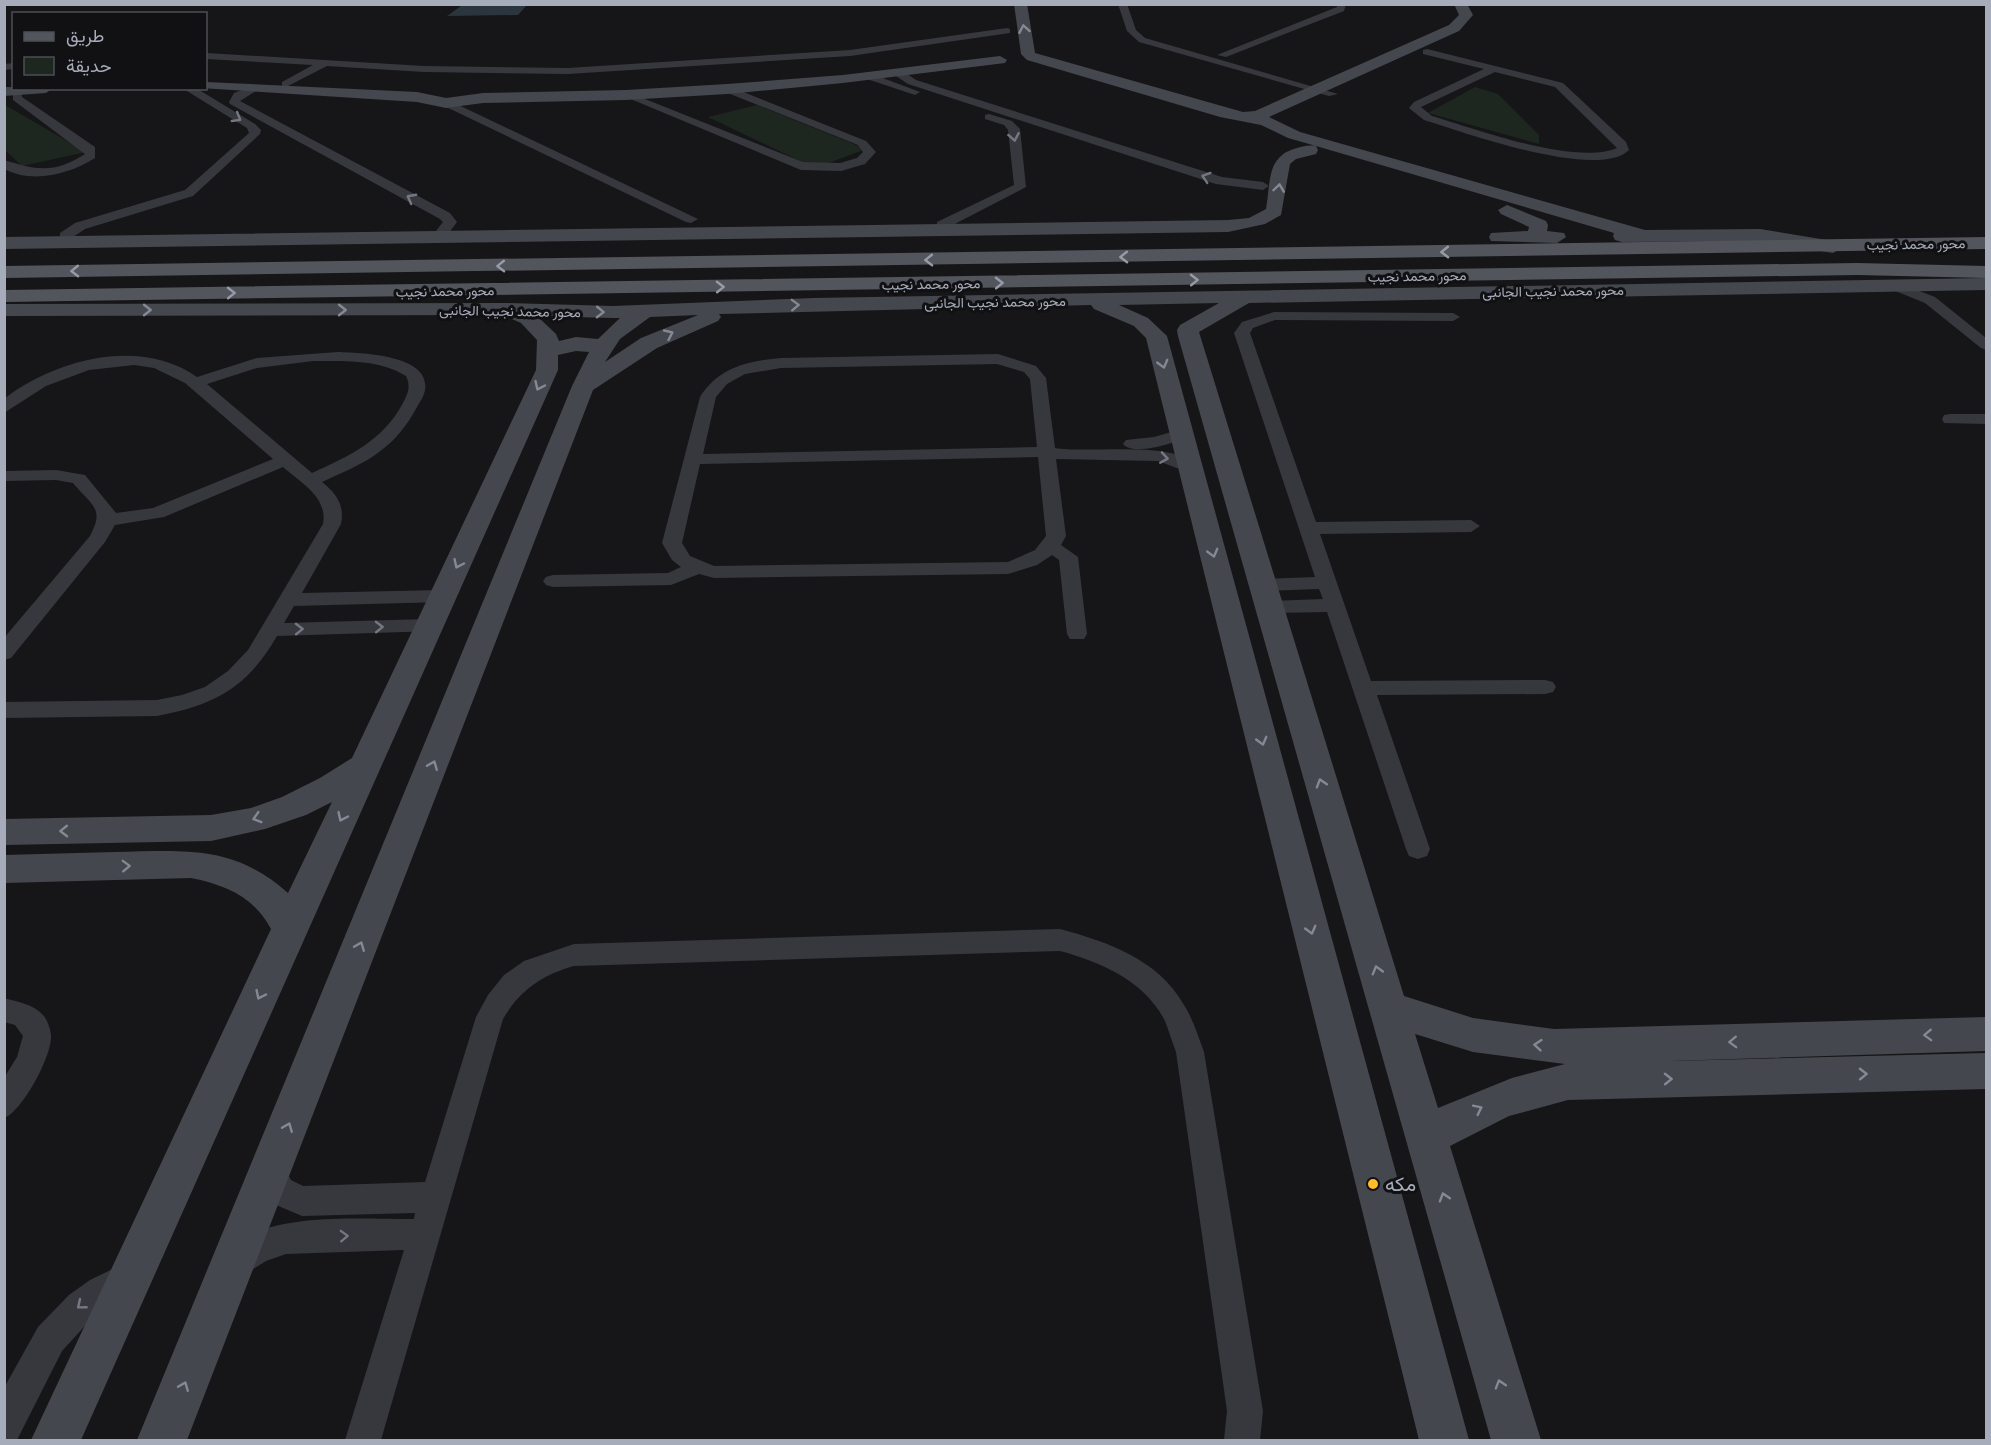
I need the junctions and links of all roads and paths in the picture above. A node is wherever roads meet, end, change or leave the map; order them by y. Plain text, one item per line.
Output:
1 (1020, 4) edge
2 (1342, 4) edge
3 (1460, 4) edge
4 (1123, 6) edge
5 (1137, 7) dead end
6 (1479, 10) edge
7 (1004, 15) dead end
8 (1146, 28) dead end
9 (1007, 31) junction
10 (1419, 50) junction
11 (1014, 55) junction
12 (1222, 55) junction
13 (207, 56) edge
14 (327, 62) junction
15 (1494, 68) junction
16 (900, 72) junction
17 (868, 76) junction
18 (207, 79) edge
19 (286, 84) junction
20 (207, 86) edge
21 (254, 88) junction
22 (727, 88) junction
23 (10, 89) edge
24 (1329, 89) junction
25 (190, 90) edge
26 (626, 94) junction
27 (475, 95) junction
28 (444, 97) junction
29 (1246, 117) junction
30 (1227, 125) junction
31 (1269, 133) junction
32 (1310, 150) junction
33 (4, 164) edge
34 (1263, 186) junction
35 (1481, 195) junction
36 (1519, 206) junction
37 (942, 225) junction
38 (701, 226) junction
39 (981, 227) junction
40 (440, 234) junction
41 (1665, 235) junction
42 (4, 236) edge
43 (65, 236) junction
44 (1641, 236) junction
45 (1498, 237) joint
46 (1544, 237) junction
47 (89, 239) junction
48 (4, 243) edge
49 (1986, 243) edge
50 (1839, 247) junction
51 (1986, 251) edge
52 (1474, 252) junction
53 (664, 264) junction
54 (1986, 264) edge
55 (542, 265) junction
56 (1857, 269) junction
57 (4, 272) edge
58 (1986, 272) edge
59 (1593, 274) junction
60 (1986, 284) edge
61 (1893, 285) junction
62 (1944, 285) junction
63 (692, 287) junction
64 (1254, 288) junction
65 (1649, 288) junction
66 (555, 289) junction
67 (115, 295) junction
68 (4, 296) edge
69 (1073, 301) junction
70 (746, 306) junction
71 (508, 309) junction
72 (4, 310) edge
73 (45, 310) junction
74 (97, 311) junction
75 (645, 311) junction
76 (1949, 314) junction
77 (1968, 314) junction
78 (1452, 317) dead end
79 (4, 322) edge
80 (1986, 329) edge
81 (1188, 330) junction
82 (1152, 331) junction
83 (1986, 345) edge
84 (602, 346) junction
85 (550, 350) junction
86 (195, 383) junction
87 (583, 386) junction
88 (4, 408) edge
89 (1950, 419) dead end
90 (1986, 419) edge
91 (1182, 434) junction
92 (1047, 452) junction
93 (693, 459) junction
94 (285, 460) junction
95 (1191, 468) junction
96 (4, 476) edge
97 (310, 481) junction
98 (535, 510) junction
99 (482, 511) junction
100 (108, 520) junction
101 (1471, 526) dead end
102 (1307, 528) junction
103 (1051, 547) junction
104 (697, 568) junction
105 (553, 581) dead end
106 (1326, 584) junction
107 (1266, 596) junction
108 (287, 600) junction
109 (1334, 605) junction
110 (436, 611) junction
111 (269, 630) junction
112 (1077, 634) dead end
113 (4, 654) edge
114 (1545, 687) dead end
115 (1362, 688) junction
116 (1295, 696) junction
117 (1250, 697) junction
118 (4, 710) edge
119 (366, 765) junction
120 (4, 832) edge
121 (1418, 849) dead end
122 (4, 869) edge
123 (290, 930) junction
124 (1388, 1008) junction
125 (4, 1010) edge
126 (1986, 1034) edge
127 (1986, 1071) edge
128 (4, 1105) edge
129 (1426, 1137) junction
130 (270, 1172) junction
131 (436, 1197) junction
132 (425, 1234) junction
133 (230, 1271) junction
134 (131, 1276) junction
135 (4, 1427) edge
136 (56, 1440) edge
137 (162, 1440) edge
138 (363, 1440) edge
139 (1242, 1440) edge
140 (1444, 1440) edge
141 (1516, 1440) edge

11 -> 1 street
2 - 12 street
3 - 10 street
4 - 5 street
4 - 24 street
6 - 10 street
7 - 9 street
8 - 12 street
9 - 11 street
9 - 14 street
10 - 15 street
10 - 24 street
11 - 16 street
11 - 27 street
11 - 29 street
11 - 30 street
12 - 24 street
13 - 14 street
14 - 19 street
15 - 15 street
16 - 17 street
34 -> 16 street
17 - 22 street
17 -> 37 street
18 - 19 street
19 - 28 street
20 - 21 street
21 - 28 street
40 -> 21 street
22 - 26 street
22 - 26 street
23 - 33 street
24 - 29 street
24 - 31 street
25 -> 43 street
26 - 27 street
27 - 28 street
28 - 38 street
29 - 30 street
29 - 31 street
30 - 31 street
31 - 32 street
31 - 34 street
31 - 35 street
32 - 35 street
39 -> 32 street
34 - 39 street
35 - 36 street
36 - 41 street
36 - 44 street
36 - 46 street
37 - 38 street
37 - 39 street
38 - 39 street
38 - 40 street
40 - 47 street
41 - 44 street
41 - 50 street
42 - 43 street
43 - 47 street
44 - 46 street
45 - 46 street
45 - 52 main road
47 - 48 street
49 - 50 main road, محور محمد نجيب
50 - 51 main road, محور محمد نجيب
50 - 52 main road, محور محمد نجيب
52 -> 53 main road, محور محمد نجيب
53 - 55 main road, محور محمد نجيب
53 - 63 main road
54 - 56 main road, محور محمد نجيب
55 -> 57 main road, محور محمد نجيب
55 - 66 main road
56 - 58 main road, محور محمد نجيب
56 - 59 main road, محور محمد نجيب
59 - 64 main road, محور محمد نجيب
59 - 65 main road
60 - 62 street, محور محمد نجيب الجانبى
61 - 62 street, محور محمد نجيب الجانبى
61 - 65 street, محور محمد نجيب الجانبى
61 - 76 street
62 - 77 street
63 -> 64 main road, محور محمد نجيب
63 - 66 main road, محور محمد نجيب
64 - 65 street, محور محمد نجيب الجانبى
64 - 69 street, محور محمد نجيب الجانبى
64 - 81 street
67 -> 66 main road, محور محمد نجيب
67 - 68 main road, محور محمد نجيب
67 - 74 main road
70 -> 69 street, محور محمد نجيب الجانبى
69 - 82 street
70 - 75 street, محور محمد نجيب الجانبى
87 -> 70 street
74 -> 71 street, محور محمد نجيب الجانبى
71 -> 75 street, محور محمد نجيب الجانبى
71 - 85 street
72 - 73 street, محور محمد نجيب الجانبى
73 - 74 street, محور محمد نجيب الجانبى
73 - 79 street
75 - 84 street
76 - 77 street
76 - 83 street
77 - 80 street
78 - 102 street
81 - 82 street
81 - 107 street
82 -> 91 street
84 - 85 street
84 - 87 street
85 -> 99 street
86 - 88 street
86 - 94 street
86 - 97 street
87 - 98 street
89 - 90 street
91 - 92 street
91 - 95 street
92 - 93 street
92 - 93 street
92 -> 95 street
92 - 103 street
93 - 104 street
94 - 97 street
94 - 100 street
95 -> 117 street
96 - 100 street
97 - 108 street
98 - 99 street
130 -> 98 street
99 -> 110 street
100 - 113 street
101 - 102 street
102 - 106 street
103 - 104 street
103 - 112 street
104 - 105 street
106 - 107 street
106 - 109 street
107 - 109 street
107 - 116 street
108 - 110 street
108 - 111 street
109 - 115 street
111 -> 110 street
110 - 119 street
111 - 118 street
114 - 115 street
115 - 121 street
116 - 117 street
124 -> 116 street
117 -> 140 street
119 -> 120 street
119 -> 123 street
122 -> 123 street
123 -> 134 street
126 -> 124 street
124 - 129 street
125 - 128 street
129 -> 127 street
141 -> 129 street
130 - 131 street
130 - 133 street
131 - 132 street
131 - 139 street
133 -> 132 street
132 - 138 street
137 -> 133 street
134 -> 135 street
134 - 136 street

